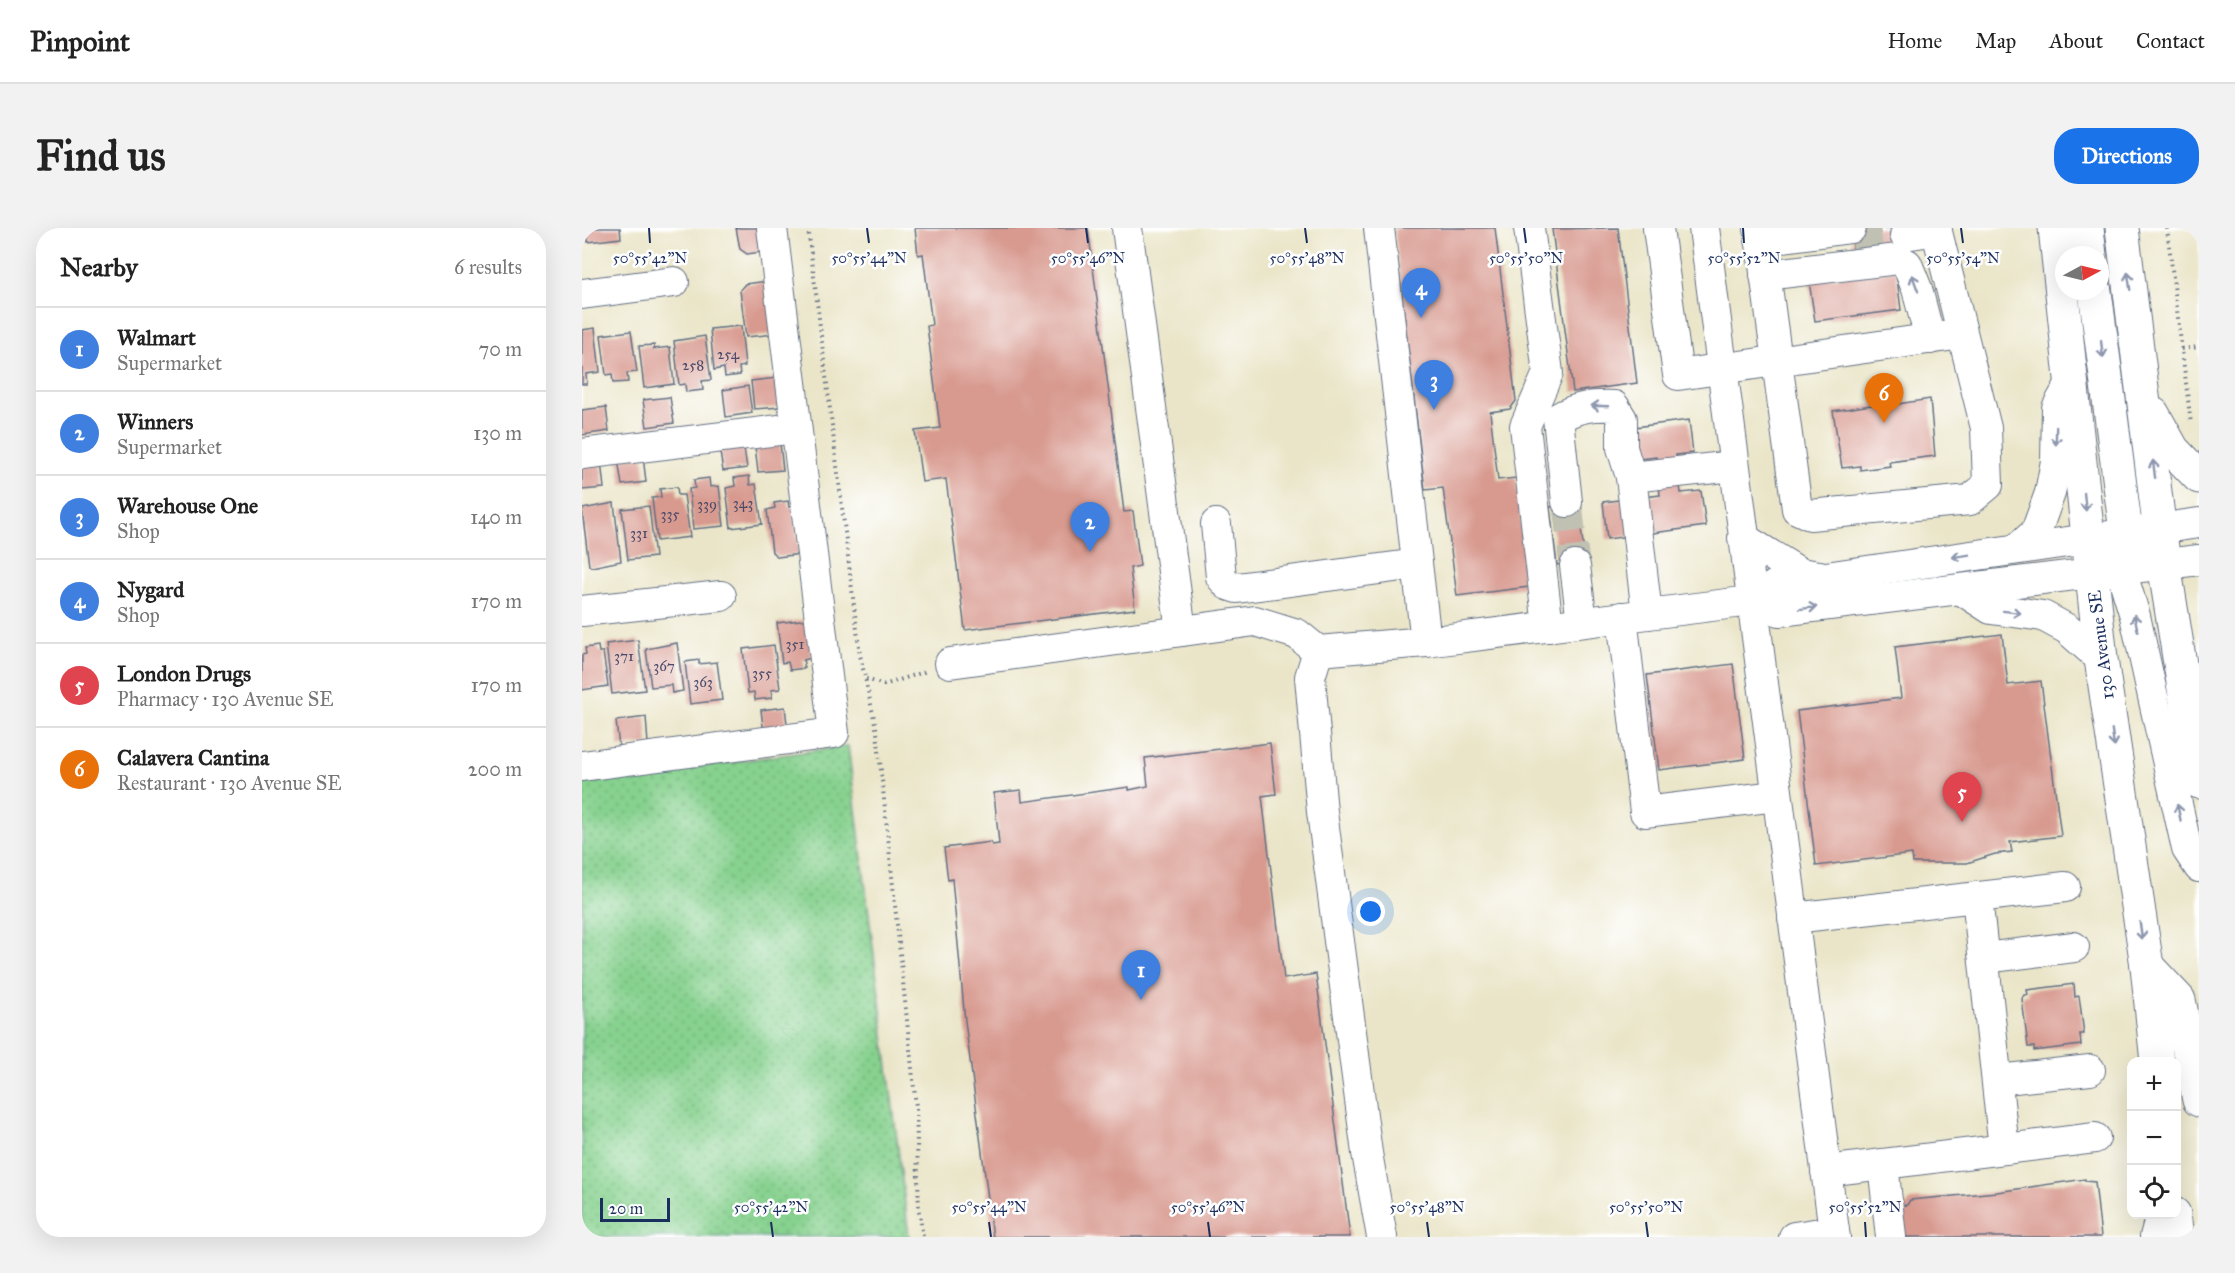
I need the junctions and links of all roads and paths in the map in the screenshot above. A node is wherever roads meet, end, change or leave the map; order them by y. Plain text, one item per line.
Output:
1 (772, 228) edge
2 (808, 228) edge
3 (1127, 228) edge
4 (1379, 228) edge
5 (1529, 228) edge
6 (1658, 228) edge
7 (1704, 228) edge
8 (2055, 228) edge
9 (2087, 228) edge
10 (2122, 228) edge
11 (2167, 228) edge
12 (1937, 229) edge
13 (1760, 234) edge
14 (1852, 235) tunnel mouth
15 (1905, 235) tunnel mouth
16 (1792, 238) edge
17 (2089, 246) edge
18 (1765, 275) junction
19 (674, 282) dead end
20 (582, 294) edge
21 (2096, 300) edge
22 (1962, 334) junction
23 (1930, 339) junction
24 (2199, 347) edge
25 (2182, 349) junction
26 (1777, 362) junction
27 (1722, 370) junction
28 (2072, 381) junction
29 (2146, 401) junction
30 (796, 428) junction
31 (2192, 430) dead end
32 (582, 454) edge
33 (1734, 466) junction
34 (1631, 477) junction
35 (2199, 477) edge
36 (1568, 502) tunnel mouth
37 (2199, 523) edge
38 (1216, 524) dead end
39 (2161, 527) junction
40 (2126, 532) junction
41 (1743, 538) junction
42 (2089, 538) junction
43 (2019, 547) junction
44 (2199, 560) edge
45 (1417, 564) junction
46 (2164, 564) junction
47 (1575, 566) tunnel mouth
48 (2107, 572) junction
49 (1828, 578) junction
50 (1960, 589) junction
51 (720, 596) dead end
52 (1751, 601) junction
53 (582, 611) edge
54 (1635, 616) junction
55 (1582, 622) junction
56 (1548, 627) junction
57 (1181, 631) junction
58 (1426, 642) junction
59 (1318, 651) junction
60 (2101, 659) junction
61 (2199, 659) edge
62 (950, 663) joint
63 (865, 679) junction
64 (2188, 702) junction
65 (582, 766) edge
66 (2199, 782) edge
67 (1776, 796) junction
68 (2199, 867) edge
69 (2065, 888) dead end
70 (1977, 897) junction
71 (1793, 918) junction
72 (2074, 947) dead end
73 (1984, 958) junction
74 (2146, 966) junction
75 (2156, 1057) edge
76 (2090, 1070) dead end
77 (1997, 1080) junction
78 (2199, 1100) edge
79 (2095, 1138) dead end
80 (2004, 1149) junction
81 (1882, 1164) junction
82 (1826, 1171) junction
83 (2160, 1219) edge
84 (2175, 1219) edge
85 (1834, 1234) edge
86 (923, 1237) edge
87 (1382, 1237) edge
88 (1794, 1237) edge
89 (1891, 1237) edge
90 (2155, 1237) edge
91 (2177, 1237) edge

1 - 30 street
2 - 63 path
3 - 57 street
4 - 45 street
5 - 56 street
6 - 27 street
7 - 27 street
8 - 28 main road, 130 Avenue SE
9 - 17 main road
29 -> 10 main road
11 - 25 path
12 - 15 street
12 - 22 street
13 - 16 street
13 - 18 street
14 - 16 street
23 -> 18 street
18 - 26 street
19 - 20 street
21 -> 40 main road
22 - 23 street
22 - 26 street
23 - 26 street
24 - 25 path
25 - 31 path
26 - 27 street
27 - 33 street
28 -> 42 main road, 130 Avenue SE
28 -> 43 street
29 - 35 main road
39 -> 29 main road
30 - 32 street
30 - 65 street
33 - 34 street
33 - 41 street
34 -> 36 street
34 - 54 street
37 - 39 street
38 - 45 street
39 - 40 street
39 - 46 main road
40 - 42 street
40 - 46 main road
41 - 49 street
41 - 52 street
42 - 43 street
42 - 48 main road, 130 Avenue SE
43 -> 49 street
44 - 46 street
45 - 58 street
46 - 48 street
46 - 64 main road
47 - 55 street
48 - 50 street
48 - 60 main road, 130 Avenue SE
68 -> 48 street
49 - 52 street
52 -> 50 street
50 -> 60 street
51 - 53 street
52 - 54 street
52 - 67 street
54 - 55 street
54 - 67 street
55 - 56 street
56 - 58 street
57 - 59 street
57 - 62 street
58 - 59 street
59 - 87 street
60 -> 74 main road, 130 Avenue SE
61 - 64 main road
62 - 63 path
63 - 86 path
64 - 66 main road
67 - 71 street
69 - 70 street
70 - 71 street
70 - 73 street
71 - 82 street
72 - 73 street
73 - 77 street
74 - 75 main road, 130 Avenue SE
74 - 78 main road
76 - 77 street
77 - 80 street
79 - 80 street
80 - 81 street
81 - 82 street
81 - 89 street
82 - 85 street
83 - 90 street
84 - 91 main road
85 - 88 street

